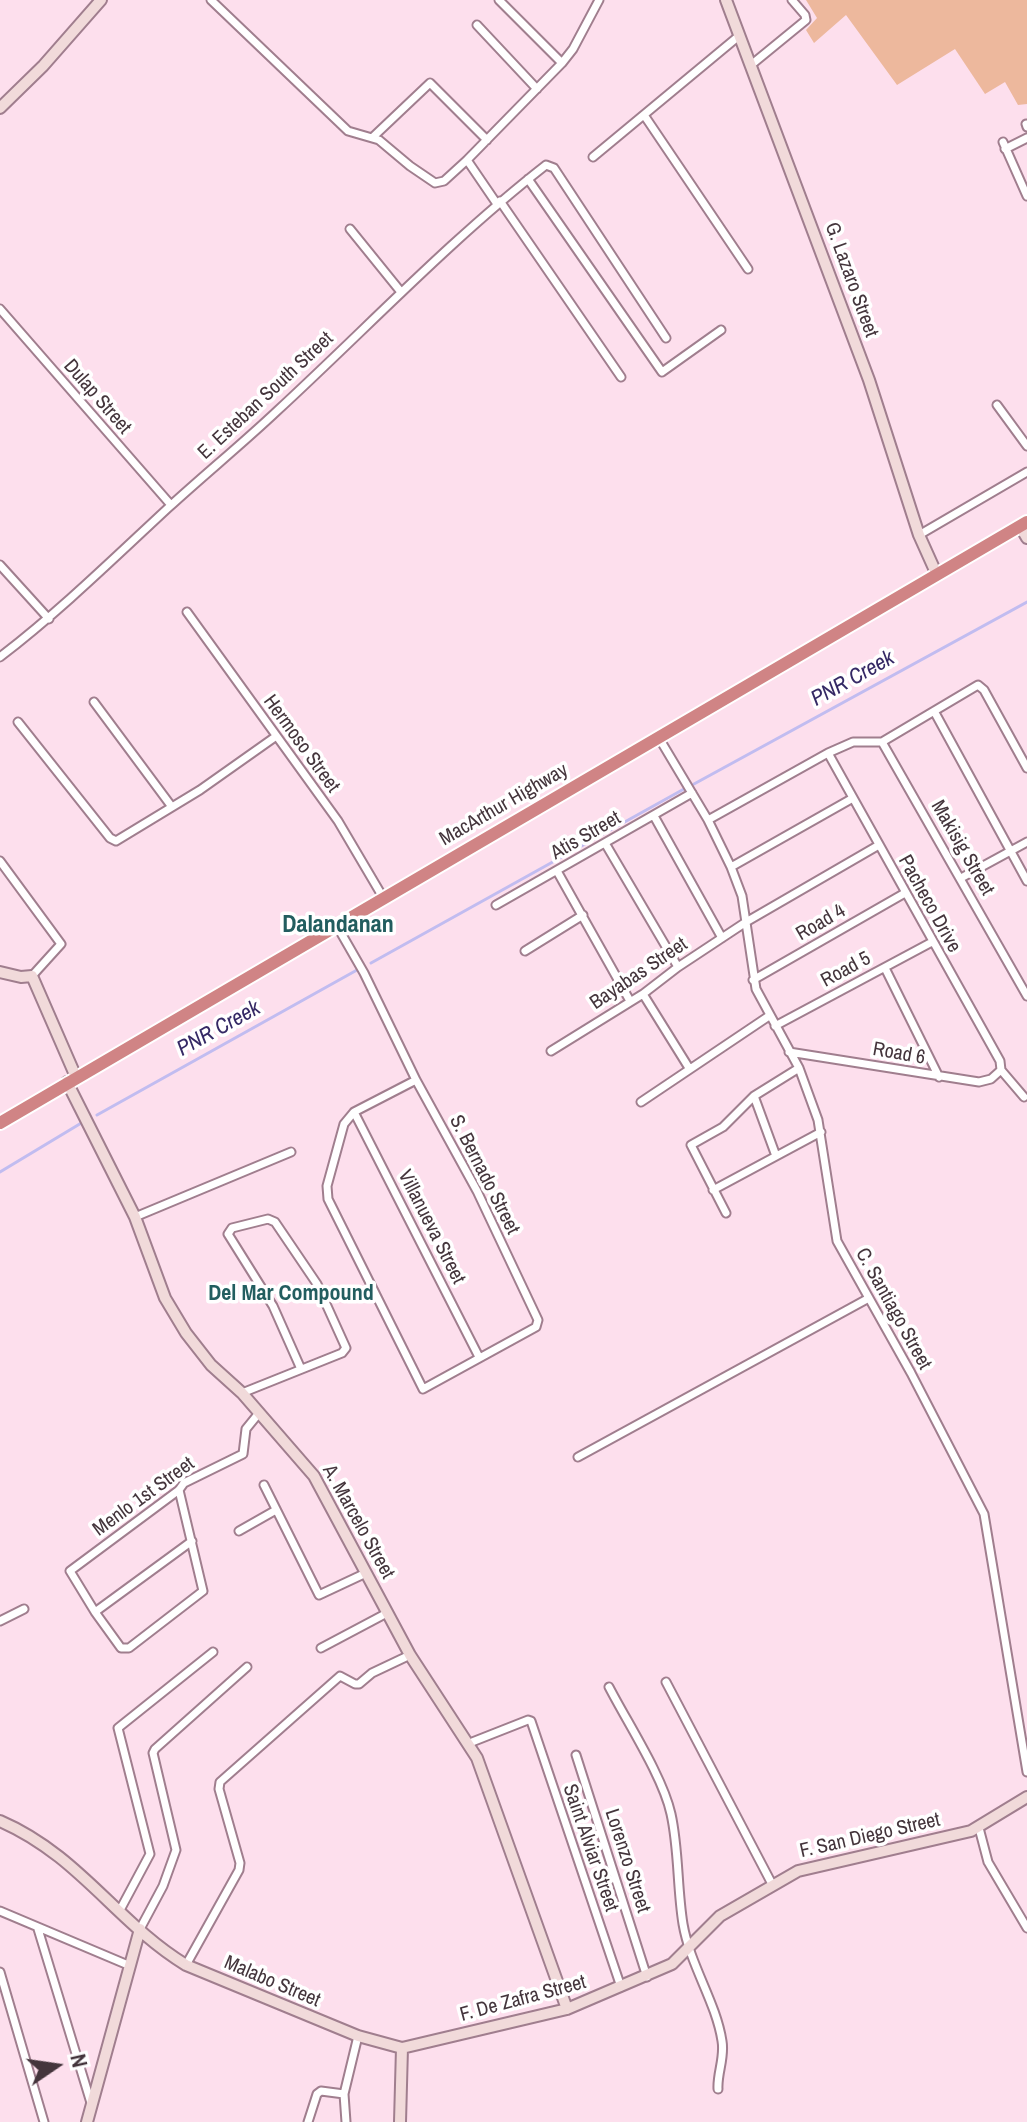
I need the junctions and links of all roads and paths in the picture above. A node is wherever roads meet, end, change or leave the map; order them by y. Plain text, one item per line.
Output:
1 (101, 0) edge
2 (211, 0) edge
3 (499, 0) edge
4 (726, 0) edge
5 (792, 0) edge
6 (596, 1) edge
7 (477, 25) dead end
8 (740, 35) junction
9 (562, 63) junction
10 (751, 65) junction
11 (537, 89) junction
12 (0, 108) edge
13 (644, 115) junction
14 (373, 137) junction
15 (1027, 138) edge
16 (487, 140) junction
17 (593, 157) dead end
18 (467, 160) junction
19 (528, 179) junction
20 (1027, 196) edge
21 (499, 202) junction
22 (350, 229) dead end
23 (748, 269) dead end
24 (401, 292) junction
25 (0, 309) edge
26 (721, 330) dead end
27 (666, 338) dead end
28 (621, 377) dead end
29 (997, 405) dead end
30 (1027, 446) edge
31 (1027, 472) edge
32 (171, 505) junction
33 (1023, 524) edge
34 (919, 535) junction
35 (1027, 538) edge
36 (0, 565) edge
37 (937, 575) junction
38 (187, 612) dead end
39 (49, 619) junction
40 (0, 657) edge
41 (94, 702) dead end
42 (934, 711) junction
43 (18, 722) dead end
44 (275, 737) junction
45 (659, 738) junction
46 (882, 742) junction
47 (828, 753) junction
48 (1027, 768) edge
49 (692, 793) junction
50 (853, 798) junction
51 (172, 807) junction
52 (654, 816) junction
53 (708, 820) junction
54 (1027, 842) edge
55 (605, 843) junction
56 (879, 845) junction
57 (1011, 851) junction
58 (0, 861) edge
59 (731, 867) junction
60 (557, 871) junction
61 (961, 878) junction
62 (1027, 881) edge
63 (905, 893) junction
64 (384, 899) junction
65 (496, 905) dead end
66 (583, 915) junction
67 (746, 922) junction
68 (337, 925) junction
69 (722, 938) junction
70 (932, 942) junction
71 (525, 951) dead end
72 (678, 967) junction
73 (885, 968) junction
74 (0, 972) edge
75 (32, 976) junction
76 (753, 980) junction
77 (643, 994) junction
78 (1027, 996) edge
79 (630, 1001) junction
80 (769, 1016) junction
81 (775, 1026) junction
82 (551, 1051) dead end
83 (789, 1052) junction
84 (689, 1068) junction
85 (799, 1068) junction
86 (1001, 1070) junction
87 (939, 1077) junction
88 (72, 1080) junction
89 (416, 1080) junction
90 (754, 1096) junction
91 (1024, 1097) dead end
92 (641, 1102) dead end
93 (354, 1112) junction
94 (0, 1123) edge
95 (821, 1132) junction
96 (291, 1152) dead end
97 (776, 1156) junction
98 (713, 1190) junction
99 (726, 1213) dead end
100 (135, 1217) junction
101 (869, 1298) junction
102 (479, 1357) junction
103 (301, 1369) junction
104 (242, 1393) junction
105 (259, 1413) junction
106 (578, 1457) dead end
107 (264, 1485) dead end
108 (179, 1490) junction
109 (276, 1510) junction
110 (239, 1531) dead end
111 (192, 1541) junction
112 (366, 1573) junction
113 (24, 1609) dead end
114 (95, 1612) junction
115 (387, 1613) junction
116 (0, 1621) edge
117 (321, 1648) dead end
118 (213, 1652) dead end
119 (410, 1655) junction
120 (247, 1667) dead end
121 (666, 1682) dead end
122 (609, 1687) dead end
123 (467, 1744) junction
124 (576, 1755) dead end
125 (1027, 1772) edge
126 (1027, 1797) edge
127 (0, 1821) edge
128 (979, 1828) junction
129 (772, 1884) junction
130 (120, 1910) junction
131 (0, 1911) edge
132 (1027, 1928) edge
133 (38, 1929) junction
134 (140, 1929) junction
135 (689, 1948) junction
136 (128, 1965) junction
137 (186, 1965) junction
138 (0, 1972) edge
139 (647, 1977) junction
140 (621, 1988) junction
141 (567, 2009) junction
142 (358, 2036) junction
143 (402, 2048) junction
144 (718, 2089) dead end
145 (344, 2094) junction
146 (92, 2105) junction
147 (44, 2122) edge
148 (87, 2122) edge
149 (308, 2122) edge
150 (346, 2122) edge
151 (400, 2122) edge

1 - 12 street
2 - 14 street
3 - 9 street
4 - 8 street, G. Lazaro Street
5 - 10 street
6 - 9 street
7 - 11 street
8 - 10 street, G. Lazaro Street
8 - 13 street
9 - 11 street
10 - 34 street, G. Lazaro Street
11 - 16 street
13 - 17 street
13 - 23 street
14 - 16 street
14 - 18 street
15 - 20 street
16 - 18 street
18 - 21 street
19 - 21 street, E. Esteban South Street
19 - 26 street
19 - 27 street, E. Esteban South Street
21 - 24 street, E. Esteban South Street
21 - 28 street
22 - 24 street
24 - 32 street, E. Esteban South Street
25 - 32 street, Dulap Street
29 - 30 street
31 - 34 street
32 - 39 street, E. Esteban South Street
33 - 35 street
33 - 37 highway, MacArthur Highway
34 - 37 street, G. Lazaro Street
36 - 39 street
37 - 45 highway, MacArthur Highway
38 - 44 street, Hermoso Street
39 - 40 street, E. Esteban South Street
41 - 51 street
42 - 46 street
42 - 48 street
42 - 57 street
43 - 51 street
44 - 51 street
44 - 64 street, Hermoso Street
45 - 49 street, C. Santiago Street
45 - 64 highway, MacArthur Highway
46 - 47 street
46 - 61 street, Makisig Street
47 - 50 street, Pacheco Drive
47 - 53 street
49 - 52 street, Atis Street
49 - 53 street, C. Santiago Street
50 - 56 street, Pacheco Drive
50 - 59 street
52 - 55 street, Atis Street
52 - 69 street
53 - 59 street, C. Santiago Street
54 - 57 street
55 - 60 street, Atis Street
55 - 72 street
56 - 63 street, Pacheco Drive
56 - 67 street, Bayabas Street
57 - 61 street
57 - 62 street
58 - 75 street
59 - 67 street, C. Santiago Street
60 - 65 street, Atis Street
60 - 66 street
61 - 78 street, Makisig Street
63 - 70 street, Pacheco Drive
63 - 76 street, Road 4
64 - 68 highway, MacArthur Highway
66 - 71 street
66 - 79 street
67 - 69 street, Bayabas Street
67 - 76 street, C. Santiago Street
68 - 88 highway, MacArthur Highway
68 - 89 street, S. Bernado Street
69 - 72 street, Bayabas Street
70 - 73 street, Road 5
70 - 86 street, Pacheco Drive
72 - 77 street, Bayabas Street
73 - 81 street, Road 5
73 - 87 street
74 - 75 street
75 - 88 street, A. Marcelo Street
76 - 80 street, C. Santiago Street
77 - 79 street, Bayabas Street
77 - 84 street
79 - 82 street, Bayabas Street
80 - 81 street, C. Santiago Street
80 - 84 street
81 - 83 street, C. Santiago Street
83 - 85 street, C. Santiago Street
83 - 87 street, Road 6
84 - 92 street
85 - 90 street
85 - 95 street, C. Santiago Street
86 - 87 street, Road 6
86 - 91 street, Pacheco Drive
88 - 94 highway, MacArthur Highway
88 - 100 street, A. Marcelo Street
89 - 93 street
89 - 102 street, S. Bernado Street
90 - 97 street
90 - 98 street
93 - 102 street, Villanueva Street
93 - 102 street, S. Bernado Street
95 - 97 street
95 - 101 street, C. Santiago Street
96 - 100 street
97 - 98 street
98 - 99 street
100 - 104 street, A. Marcelo Street
101 - 106 street
101 - 125 street, C. Santiago Street
103 - 103 street
103 - 104 street
104 - 105 street, A. Marcelo Street
105 - 108 street, Menlo 1st Street
105 - 112 street, A. Marcelo Street
107 - 109 street
108 - 111 street
108 - 114 street, Menlo 1st Street
109 - 110 street
109 - 112 street
111 - 114 street
111 - 114 street
112 - 115 street, A. Marcelo Street
113 - 116 street
115 - 117 street
115 - 119 street, A. Marcelo Street
118 - 130 street
119 - 123 street, A. Marcelo Street
119 - 137 street
120 - 134 street
121 - 129 street
122 - 135 street
123 - 140 street, Saint Alviar Street
123 - 141 street, A. Marcelo Street
124 - 139 street, Lorenzo Street
126 - 128 street, F. San Diego Street
127 - 130 street, Malabo Street
128 - 129 street, F. San Diego Street
128 - 132 street
129 - 135 street, F. San Diego Street
130 - 134 street, Malabo Street
131 - 133 street
133 - 136 street
133 - 146 street
134 - 136 street
134 - 137 street, Malabo Street
135 - 139 street, F. De Zafra Street
135 - 144 street
136 - 146 street
137 - 142 street, Malabo Street
138 - 147 street
139 - 140 street, F. De Zafra Street
140 - 141 street, F. De Zafra Street
141 - 143 street, F. De Zafra Street
142 - 143 street, Malabo Street
142 - 145 street
143 - 151 street
145 - 149 street
145 - 150 street
146 - 148 street

